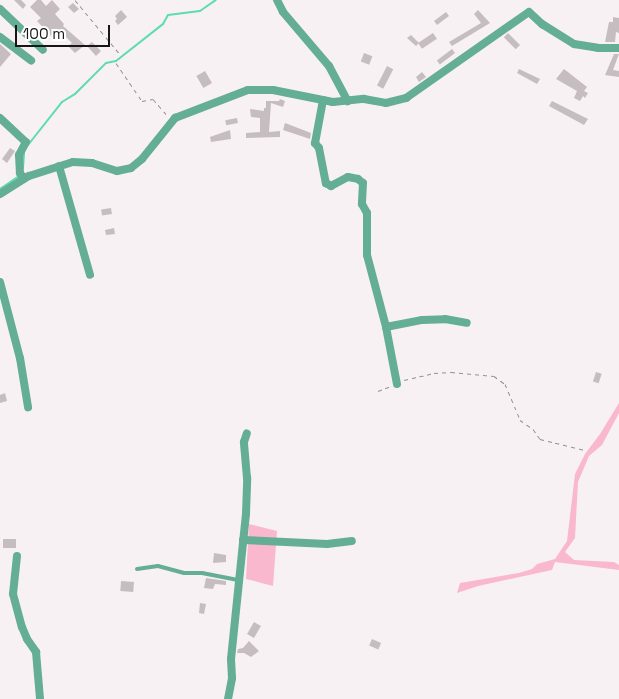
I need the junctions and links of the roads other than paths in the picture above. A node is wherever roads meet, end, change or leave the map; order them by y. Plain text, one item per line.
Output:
1 (277, 0) edge
2 (0, 10) edge
3 (0, 37) edge
4 (619, 48) edge
5 (43, 50) dead end
6 (31, 60) dead end
7 (323, 100) junction
8 (348, 101) junction
9 (0, 118) edge
10 (59, 166) junction
11 (24, 179) junction
12 (0, 194) edge
13 (90, 275) dead end
14 (0, 282) edge
15 (467, 323) dead end
16 (386, 327) junction
17 (397, 384) road end
18 (28, 407) dead end
19 (247, 433) dead end
20 (243, 540) junction
21 (352, 541) dead end
22 (17, 556) dead end
23 (137, 569) dead end
24 (239, 580) junction
25 (40, 699) edge
26 (228, 699) edge

1 - 8 street
2 - 5 street
3 - 6 street
4 - 8 street
7 - 8 street
7 - 10 street
7 - 16 street
9 - 11 street
10 - 11 street
10 - 13 street
11 - 12 street
14 - 18 street
15 - 16 street
16 - 17 street
19 - 20 street
20 - 21 street
20 - 24 street
22 - 25 street
23 - 24 lane
24 - 26 street

